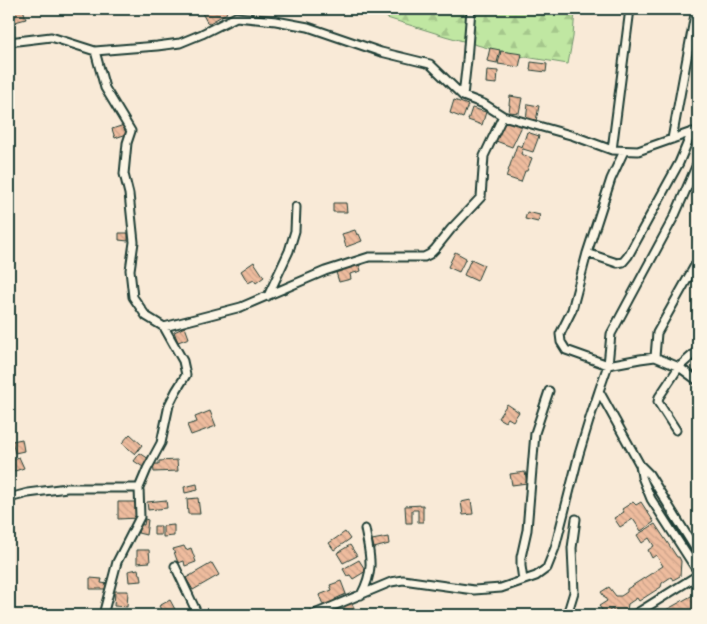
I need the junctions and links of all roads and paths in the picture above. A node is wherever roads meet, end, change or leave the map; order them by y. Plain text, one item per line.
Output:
1 (471, 9) edge
2 (630, 9) edge
3 (696, 9) edge
4 (9, 42) edge
5 (95, 51) junction
6 (463, 96) junction
7 (503, 116) junction
8 (695, 132) edge
9 (672, 139) junction
10 (612, 150) junction
11 (624, 150) junction
12 (697, 167) edge
13 (296, 207) dead end
14 (587, 252) junction
15 (698, 260) edge
16 (268, 296) junction
17 (164, 327) junction
18 (698, 350) edge
19 (655, 357) junction
20 (608, 365) junction
21 (679, 367) junction
22 (698, 381) edge
23 (548, 391) dead end
24 (599, 391) junction
25 (676, 430) dead end
26 (640, 465) junction
27 (139, 488) junction
28 (9, 498) edge
29 (576, 519) dead end
30 (365, 529) dead end
31 (698, 554) edge
32 (175, 566) dead end
33 (698, 573) edge
34 (522, 580) junction
35 (361, 595) junction
36 (103, 615) edge
37 (198, 615) edge
38 (312, 615) edge
39 (567, 615) edge
40 (634, 615) edge

1 - 6 street
2 - 10 street
3 - 9 street
4 - 5 street
5 - 6 street
5 - 17 street
6 - 7 street
7 - 10 street
7 - 16 street
8 - 9 street
8 - 14 street
9 - 11 street
10 - 11 street
11 - 14 street
12 - 20 street
13 - 16 street
14 - 20 street
15 - 19 street
16 - 17 street
17 - 27 street
18 - 21 street
19 - 20 street
19 - 21 street
20 - 24 street
21 - 22 street
21 - 25 street
23 - 34 street
24 - 26 street
24 - 34 street
26 - 31 street
26 - 33 street
27 - 28 street
27 - 36 street
29 - 39 street
30 - 35 street
32 - 37 street
33 - 40 street
34 - 35 street
35 - 38 street

